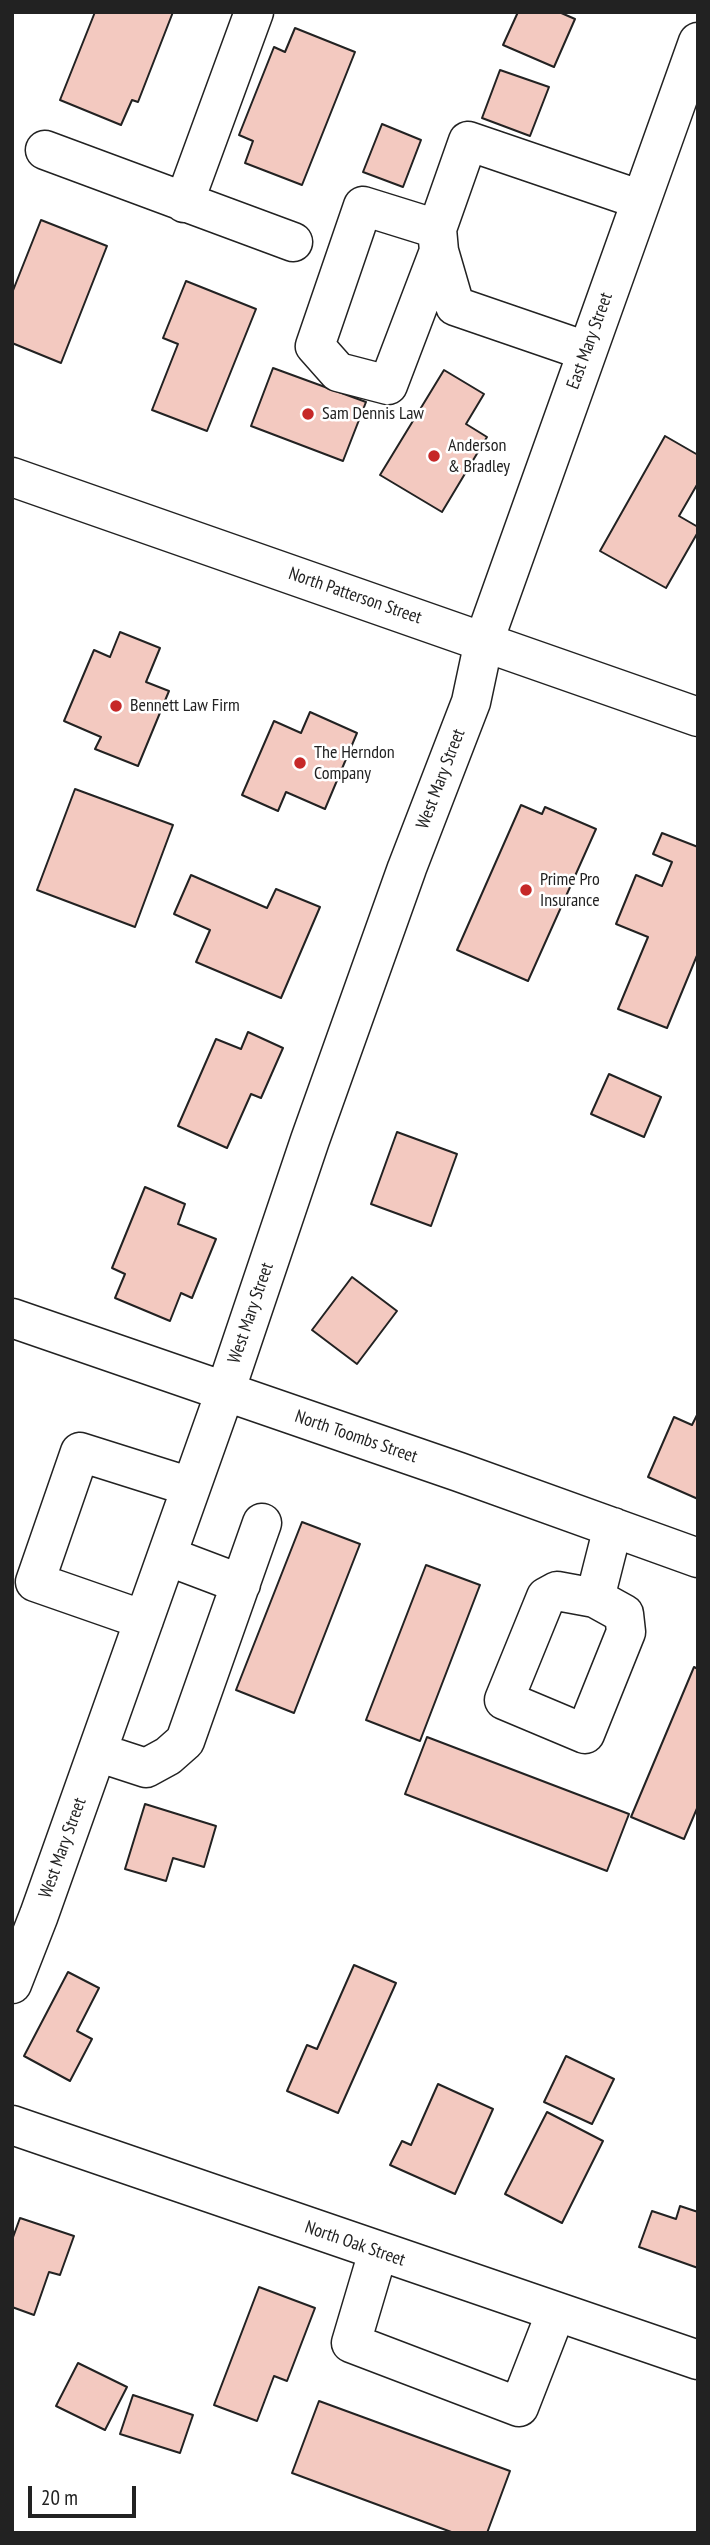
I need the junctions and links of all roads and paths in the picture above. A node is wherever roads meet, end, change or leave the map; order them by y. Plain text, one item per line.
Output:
1 (254, 12) edge
2 (698, 42) edge
3 (45, 150) dead end
4 (641, 200) junction
5 (184, 203) junction
6 (293, 242) dead end
7 (586, 351) junction
8 (12, 477) edge
9 (484, 641) junction
10 (698, 717) edge
11 (12, 1318) edge
12 (225, 1392) junction
13 (191, 1487) junction
14 (262, 1523) dead end
15 (613, 1527) junction
16 (167, 1556) junction
17 (698, 1558) edge
18 (241, 1584) junction
19 (595, 1598) dead end
20 (144, 1620) junction
21 (97, 1752) junction
22 (12, 1984) edge
23 (12, 2125) edge
24 (379, 2252) junction
25 (556, 2312) junction
26 (698, 2360) edge

1 - 5 street
2 - 4 street, East Mary Street
3 - 5 street
4 - 7 street, East Mary Street
4 - 7 street
5 - 6 street
7 - 9 street, East Mary Street
8 - 9 street, North Patterson Street
9 - 10 street, North Patterson Street
9 - 12 street, West Mary Street
11 - 12 street, North Toombs Street
12 - 13 street, West Mary Street
12 - 15 street, North Toombs Street
13 - 16 street, West Mary Street
13 - 20 street
14 - 18 street
15 - 17 street, North Toombs Street
15 - 19 street
16 - 18 street
16 - 20 street, West Mary Street
18 - 21 street
20 - 21 street, West Mary Street
21 - 22 street, West Mary Street
23 - 24 street, North Oak Street
24 - 25 street, North Oak Street
24 - 25 street
25 - 26 street, North Oak Street

